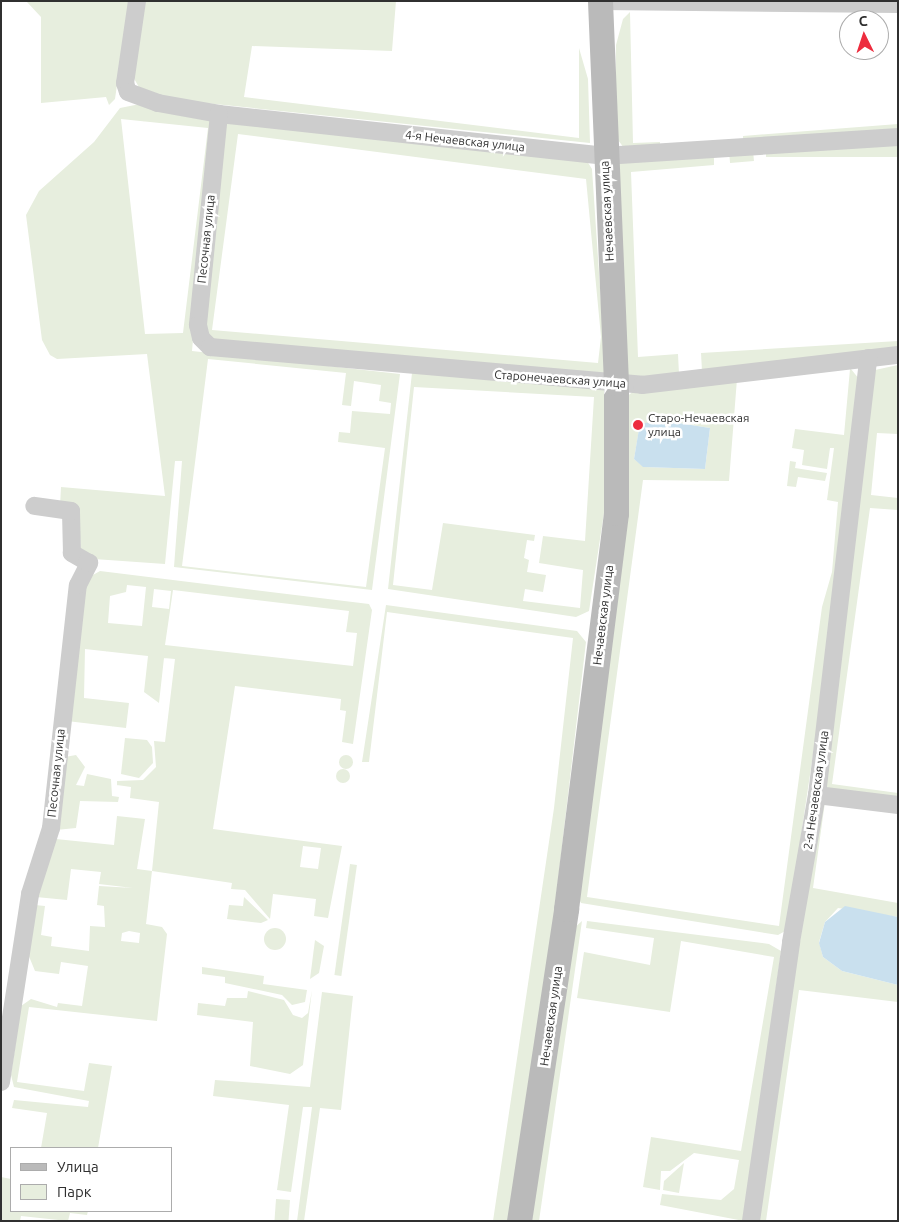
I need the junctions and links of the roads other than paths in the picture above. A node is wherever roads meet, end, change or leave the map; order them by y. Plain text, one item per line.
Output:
1 (137, 1) edge
2 (601, 2) edge
3 (898, 4) edge
4 (219, 114) junction
5 (898, 137) edge
6 (604, 156) junction
7 (222, 351) joint
8 (898, 355) edge
9 (868, 358) junction
10 (616, 384) junction
11 (34, 506) dead end
12 (817, 795) junction
13 (898, 806) edge
14 (1, 1082) edge
15 (519, 1221) edge
16 (751, 1221) edge

1 - 4 street, 4-я Нечаевская улица
2 - 3 street
2 - 6 street, Нечаевская улица
4 - 6 street, 4-я Нечаевская улица
4 - 7 street, Песочная улица
5 - 6 street, 4-я Нечаевская улица
6 - 10 street, Нечаевская улица
7 - 10 street, Старонечаевская улица
8 - 9 street, Старонечаевская улица
9 - 10 street, Старонечаевская улица
9 - 12 street, 2-я Нечаевская улица
10 - 15 street, Нечаевская улица
11 - 14 street, Песочная улица
12 - 13 street
12 - 16 street, 2-я Нечаевская улица

